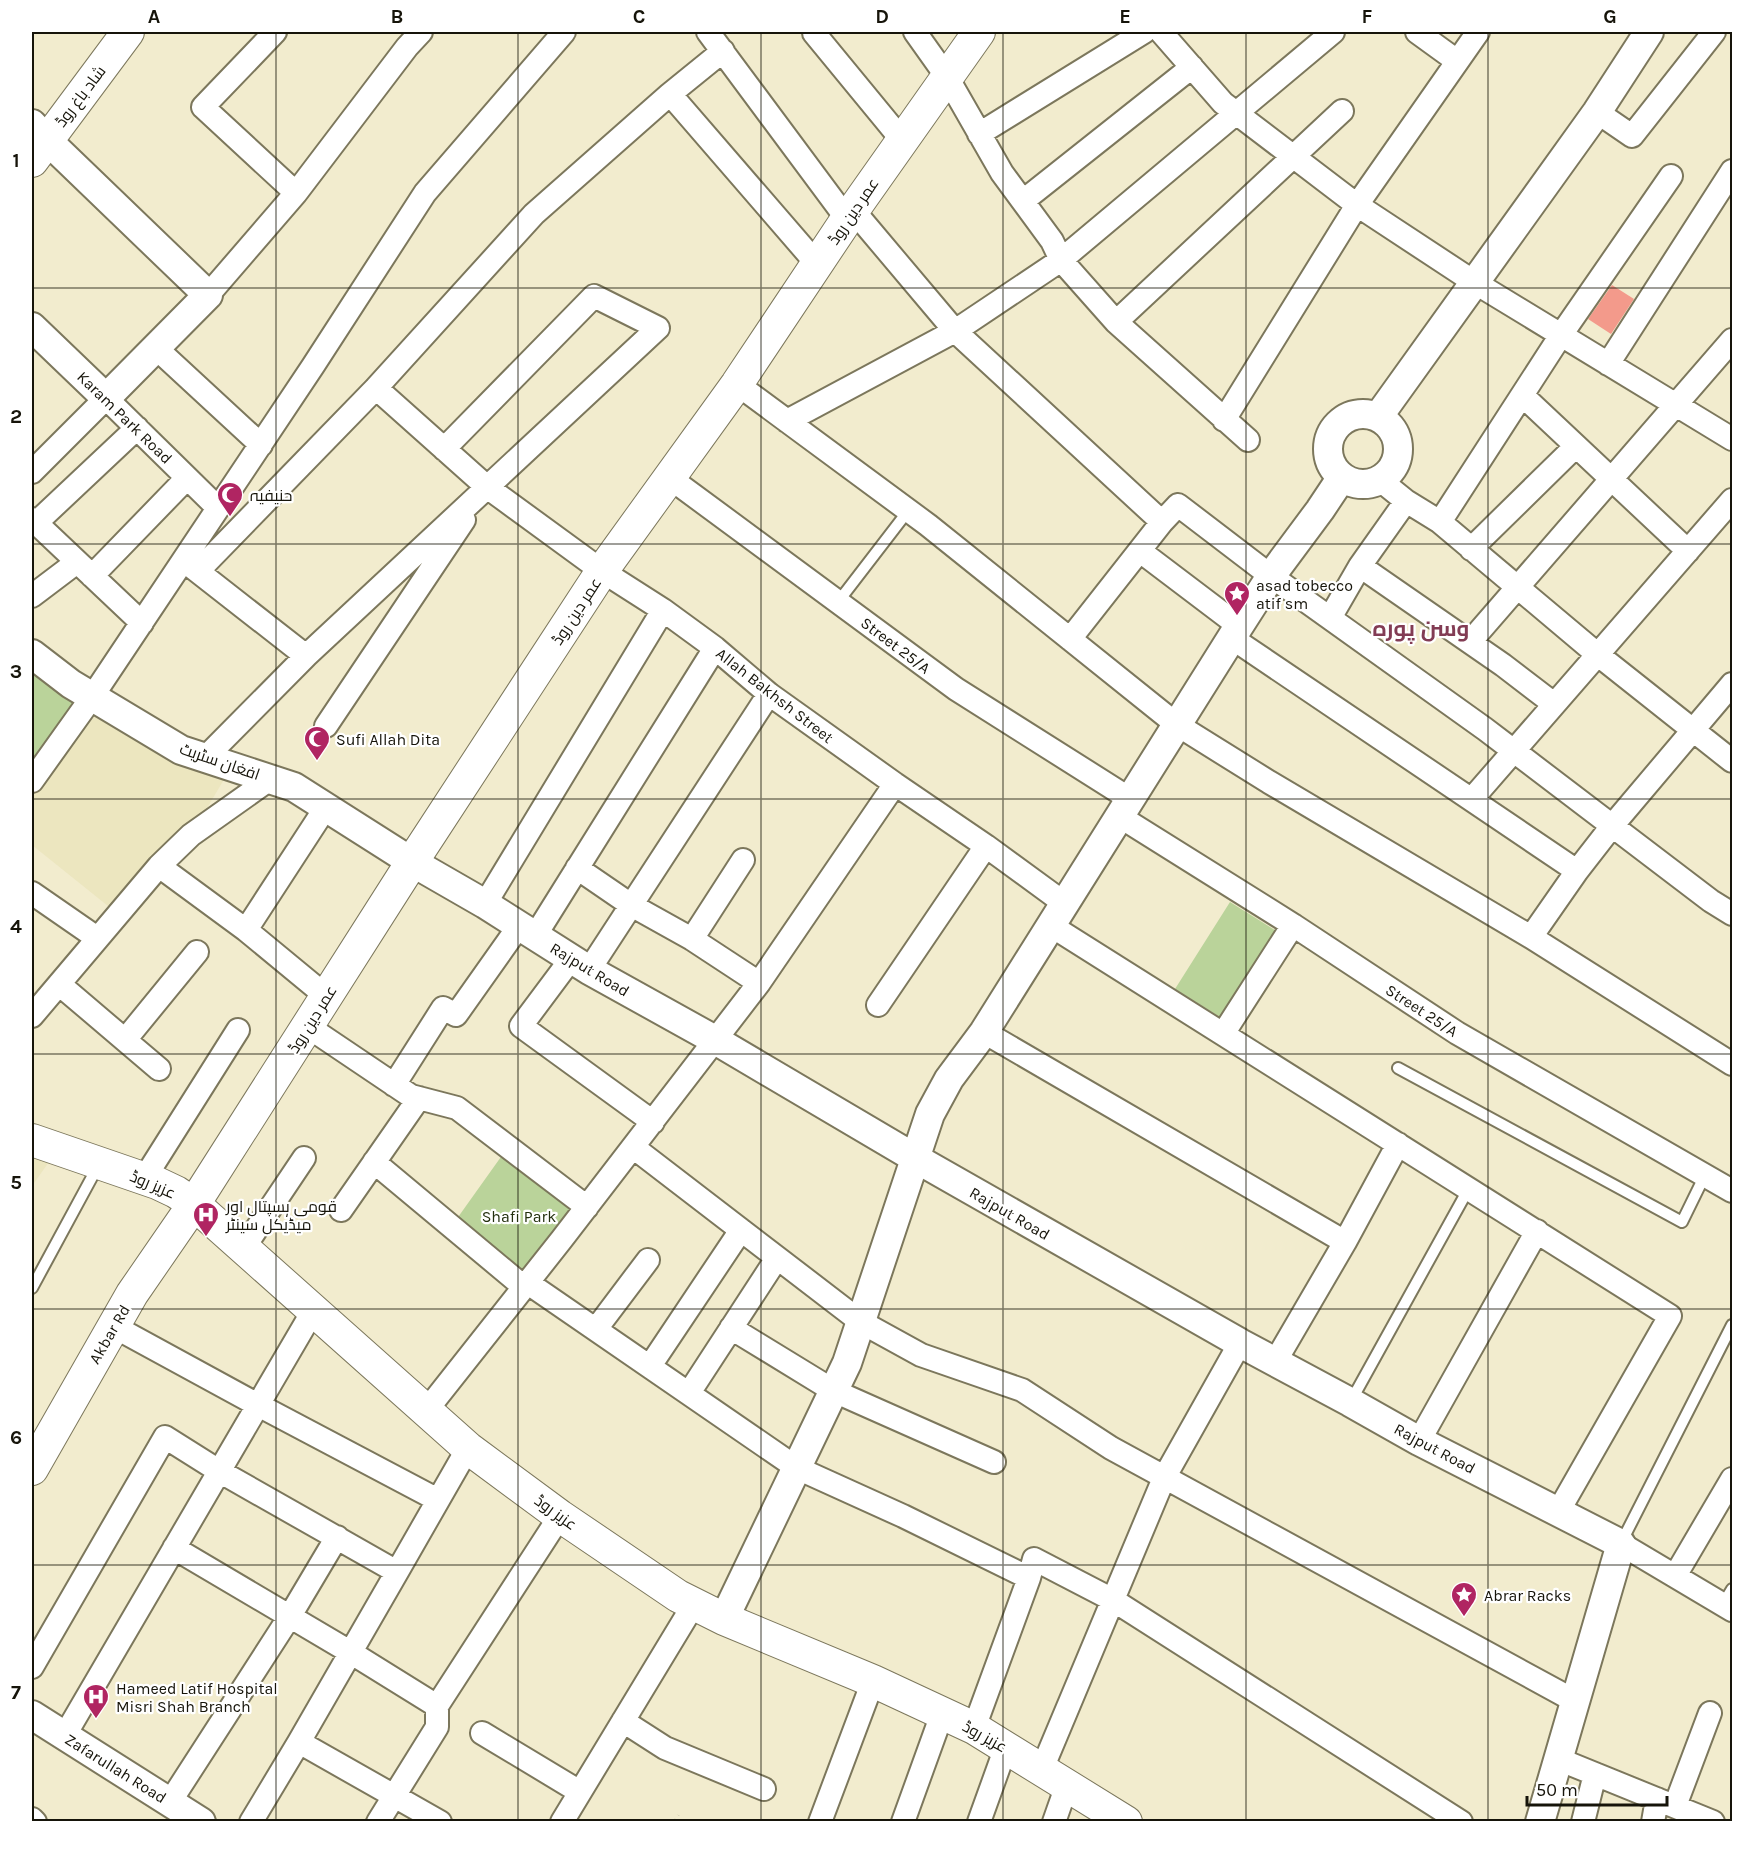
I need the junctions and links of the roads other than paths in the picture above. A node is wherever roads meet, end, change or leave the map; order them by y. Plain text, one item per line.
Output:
1 (275, 32) edge
2 (421, 32) edge
3 (564, 32) edge
4 (708, 32) edge
5 (915, 32) edge
6 (979, 32) edge
7 (1144, 32) edge
8 (1161, 32) edge
9 (1333, 32) edge
10 (1417, 32) edge
11 (1478, 32) edge
12 (1649, 32) edge
13 (1714, 32) edge
14 (814, 33) edge
15 (117, 36) edge
16 (723, 51) junction
17 (1456, 61) junction
18 (1192, 67) junction
19 (947, 77) junction
20 (670, 94) junction
21 (1342, 111) dead end
22 (1597, 112) junction
23 (1236, 113) junction
24 (980, 134) junction
25 (902, 140) junction
26 (37, 142) edge
27 (1293, 155) junction
28 (1732, 171) edge
29 (1671, 176) dead end
30 (296, 192) junction
31 (1023, 201) junction
32 (1357, 205) junction
33 (850, 214) junction
34 (1061, 260) junction
35 (817, 264) junction
36 (1474, 282) junction
37 (208, 295) junction
38 (1116, 322) junction
39 (32, 327) edge
40 (956, 331) junction
41 (1561, 335) junction
42 (1732, 340) edge
43 (156, 348) junction
44 (1608, 364) junction
45 (737, 384) junction
46 (376, 388) junction
47 (1522, 396) junction
48 (106, 398) junction
49 (1676, 404) junction
50 (1378, 417) junction
51 (1224, 420) junction
52 (787, 421) junction
53 (137, 428) junction
54 (1732, 439) edge
55 (1248, 440) dead end
56 (261, 445) junction
57 (1576, 446) junction
58 (444, 449) junction
59 (32, 472) edge
60 (1342, 477) junction
61 (187, 478) junction
62 (670, 478) junction
63 (1611, 478) junction
64 (1380, 480) junction
65 (487, 487) junction
66 (1732, 500) edge
67 (1406, 501) junction
68 (218, 508) junction
69 (908, 511) junction
70 (34, 521) edge
71 (1162, 522) junction
72 (1440, 522) junction
73 (1471, 549) junction
74 (1140, 551) junction
75 (1688, 551) junction
76 (191, 565) junction
77 (1360, 566) junction
78 (84, 569) junction
79 (602, 571) junction
80 (1271, 576) junction
81 (1516, 587) junction
82 (32, 596) edge
83 (838, 602) junction
84 (663, 610) junction
85 (1330, 618) junction
86 (142, 623) junction
87 (1235, 632) junction
88 (1070, 639) junction
89 (1470, 642) junction
90 (715, 648) junction
91 (32, 654) edge
92 (1597, 654) junction
93 (306, 656) junction
94 (1732, 684) edge
95 (769, 694) junction
96 (92, 697) junction
97 (1554, 704) junction
98 (1176, 724) junction
99 (326, 726) dead end
100 (1693, 730) junction
101 (1514, 751) junction
102 (205, 758) junction
103 (1732, 761) edge
104 (270, 779) junction
105 (32, 781) edge
106 (895, 784) junction
107 (1472, 799) junction
108 (326, 807) junction
109 (1125, 808) junction
110 (1612, 826) junction
111 (986, 846) junction
112 (743, 860) dead end
113 (412, 862) junction
114 (159, 866) junction
115 (578, 868) junction
116 (1577, 870) junction
117 (32, 893) edge
118 (484, 903) junction
119 (631, 905) junction
120 (1057, 914) junction
121 (1732, 914) edge
122 (1293, 925) junction
123 (246, 930) junction
124 (527, 931) junction
125 (1531, 937) junction
126 (97, 938) junction
127 (692, 939) junction
128 (197, 952) dead end
129 (580, 964) junction
130 (759, 983) junction
131 (59, 984) junction
132 (326, 996) junction
133 (878, 1005) dead end
134 (35, 1006) edge
135 (307, 1026) junction
136 (238, 1030) dead end
137 (984, 1032) junction
138 (1222, 1034) junction
139 (125, 1040) junction
140 (715, 1040) junction
141 (1732, 1064) edge
142 (1398, 1068) dead end
143 (159, 1069) dead end
144 (394, 1084) junction
145 (419, 1098) junction
146 (653, 1122) junction
147 (32, 1140) edge
148 (1398, 1144) junction
149 (633, 1147) junction
150 (304, 1158) dead end
151 (915, 1158) junction
152 (374, 1162) junction
153 (100, 1164) junction
154 (1705, 1175) junction
155 (144, 1179) junction
156 (1469, 1188) junction
157 (1732, 1191) edge
158 (194, 1204) junction
159 (587, 1207) junction
160 (341, 1210) dead end
161 (741, 1230) junction
162 (1537, 1231) junction
163 (1345, 1242) junction
164 (243, 1249) junction
165 (777, 1258) junction
166 (648, 1260) dead end
167 (526, 1285) junction
168 (32, 1287) edge
169 (313, 1311) junction
170 (861, 1322) junction
171 (1732, 1325) edge
172 (113, 1326) junction
173 (731, 1328) junction
174 (596, 1329) junction
175 (1240, 1343) junction
176 (1275, 1362) junction
177 (650, 1366) junction
178 (834, 1391) junction
179 (689, 1394) junction
180 (1350, 1402) junction
181 (258, 1405) junction
182 (426, 1411) junction
183 (1419, 1441) junction
184 (468, 1448) junction
185 (994, 1461) dead end
186 (797, 1468) junction
187 (32, 1469) edge
188 (219, 1471) junction
189 (1164, 1478) junction
190 (1732, 1479) edge
191 (438, 1500) junction
192 (1558, 1512) junction
193 (560, 1516) junction
194 (337, 1538) junction
195 (1621, 1544) junction
196 (174, 1548) junction
197 (397, 1572) junction
198 (1675, 1576) junction
199 (1029, 1578) junction
200 (1113, 1600) junction
201 (1729, 1601) edge
202 (694, 1604) junction
203 (290, 1617) junction
204 (724, 1619) junction
205 (350, 1652) junction
206 (32, 1667) edge
207 (873, 1681) junction
208 (1575, 1701) junction
209 (437, 1706) junction
210 (1710, 1713) dead end
211 (942, 1714) junction
212 (32, 1715) edge
213 (623, 1721) junction
214 (974, 1728) junction
215 (482, 1733) dead end
216 (65, 1735) junction
217 (299, 1742) junction
218 (1006, 1747) junction
219 (1558, 1759) junction
220 (1595, 1774) junction
221 (1054, 1777) junction
222 (764, 1789) dead end
223 (580, 1792) junction
224 (394, 1794) junction
225 (1666, 1802) junction
226 (181, 1813) edge
227 (251, 1821) edge
228 (378, 1821) edge
229 (440, 1821) edge
230 (562, 1821) edge
231 (820, 1821) edge
232 (903, 1821) edge
233 (979, 1821) edge
234 (1054, 1821) edge
235 (1126, 1821) edge
236 (1461, 1821) edge
237 (1540, 1821) edge
238 (1583, 1821) edge
239 (1653, 1821) edge
240 (1713, 1821) edge

1 - 30 street
2 - 30 street
3 - 56 street
4 - 16 street
5 - 19 street
6 - 19 main road, عمر دین روڈ
7 - 24 street
8 - 18 street
9 - 23 street
10 - 17 street
11 - 17 street
12 - 22 street
13 - 22 street
14 - 25 street
15 - 26 main road, شاد باغ روڈ
16 - 20 street
16 - 33 street
17 - 32 street
18 - 23 street
18 - 31 street
19 - 24 street
19 - 25 main road, عمر دین روڈ
20 - 35 street
20 - 46 street
21 - 27 street
22 - 36 street
23 - 27 street
23 - 34 street
24 - 31 street
25 - 33 main road, عمر دین روڈ
26 - 37 street
27 - 32 street
27 - 38 street
28 - 44 street
29 - 41 street
30 - 37 street
31 - 34 street
32 - 36 street
32 - 51 street
33 - 35 main road, عمر دین روڈ
33 - 40 street
34 - 38 street
34 - 40 street
35 - 45 main road, عمر دین روڈ
36 - 41 street
36 - 50 street
37 - 43 street
38 - 51 street
39 - 48 street, Karam Park Road
40 - 52 street
40 - 71 street
41 - 44 street
41 - 47 street
42 - 49 street
43 - 48 street
43 - 56 street
44 - 49 street
45 - 52 street
45 - 62 main road, عمر دین روڈ
46 - 58 street, Allah Bakhsh Street
46 - 76 street
47 - 57 street
47 - 72 street
48 - 53 street, Karam Park Road
48 - 59 street
49 - 54 street
49 - 63 street
50 - 60 street
50 - 64 street
51 - 55 street
52 - 69 street
53 - 61 street, Karam Park Road
53 - 70 street
56 - 68 street
57 - 63 street
57 - 73 street
58 - 65 street, Allah Bakhsh Street
58 - 65 street
60 - 64 street
60 - 80 street
61 - 68 street, Karam Park Road
61 - 78 street
62 - 79 main road, عمر دین روڈ
62 - 83 street, Street 25/A
63 - 75 street
63 - 81 street
64 - 67 street
65 - 79 street, Allah Bakhsh Street
65 - 93 street
65 - 99 street
66 - 75 street
67 - 72 street
67 - 77 street
68 - 76 street
69 - 83 lane
69 - 88 street
70 - 78 street
71 - 74 street
71 - 80 street
72 - 73 street
73 - 81 street
74 - 87 street
74 - 88 street
75 - 92 street
76 - 86 street
76 - 93 street
77 - 85 street
77 - 89 street
78 - 82 street
78 - 86 street
79 - 84 street, Allah Bakhsh Street
79 - 113 main road, عمر دین روڈ
80 - 85 street
80 - 87 street
81 - 89 street
81 - 92 street
83 - 109 street, Street 25/A
84 - 90 street, Allah Bakhsh Street
84 - 118 street
85 - 101 street
86 - 96 street
87 - 98 street
87 - 107 street
88 - 98 street
89 - 97 street
90 - 95 street, Allah Bakhsh Street
90 - 115 street
91 - 96 street, افغان سٹریٹ
92 - 97 street
92 - 100 street
93 - 102 street
94 - 100 street
95 - 106 street, Allah Bakhsh Street
95 - 119 street
96 - 102 street, افغان سٹریٹ
96 - 105 street
97 - 101 street
98 - 109 street
98 - 125 street
100 - 103 street
100 - 110 street
101 - 107 street
101 - 110 street
102 - 104 street, افغان سٹریٹ
104 - 108 street, افغان سٹریٹ
104 - 114 street
106 - 111 street, Allah Bakhsh Street
106 - 130 street
107 - 116 street
108 - 113 street, افغان سٹریٹ
108 - 123 street
109 - 120 street
109 - 122 street, Street 25/A
110 - 116 street
110 - 121 street
111 - 120 street, Allah Bakhsh Street
111 - 133 street
112 - 127 street
113 - 118 street, Rajput Road
113 - 132 main road, عمر دین روڈ
114 - 123 street
114 - 126 street
115 - 119 street
115 - 124 street
116 - 125 street
117 - 126 street
118 - 124 street, Rajput Road
119 - 127 street
119 - 129 street
120 - 137 street
120 - 138 street, Allah Bakhsh Street
122 - 138 street
122 - 154 street, Street 25/A
123 - 132 street
124 - 129 street, Rajput Road
124 - 144 street
125 - 141 street
126 - 131 street
127 - 130 street
128 - 139 street
129 - 140 street, Rajput Road
129 - 146 street
130 - 140 street
131 - 134 street
131 - 139 street
132 - 135 main road, عمر دین روڈ
135 - 144 street
135 - 158 main road, عمر دین روڈ
136 - 155 street
137 - 151 street
137 - 163 street
138 - 148 street, Allah Bakhsh Street
139 - 143 street
140 - 146 street
140 - 151 street, Rajput Road
142 - 154 lane
144 - 145 street
145 - 152 street
145 - 159 street
146 - 149 street
147 - 153 main road, عزیز روڈ
148 - 156 street, Allah Bakhsh Street
148 - 163 street
149 - 159 street
149 - 161 street
150 - 164 street
151 - 170 street
151 - 175 street, Rajput Road
152 - 160 street
152 - 167 street
153 - 155 main road, عزیز روڈ
153 - 168 lane
154 - 157 street, Street 25/A
155 - 158 main road, عزیز روڈ
156 - 162 street, Allah Bakhsh Street
156 - 180 lane
158 - 164 main road, عزیز روڈ
158 - 172 main road, Akbar Rd
159 - 167 street
161 - 165 street
161 - 177 street
162 - 183 street
162 - 192 street, Allah Bakhsh Street
163 - 176 street
164 - 169 main road, عزیز روڈ
165 - 170 street
165 - 173 street
166 - 174 street
167 - 174 street
167 - 182 street
169 - 181 street
169 - 182 main road, عزیز روڈ
170 - 178 street
170 - 189 street
171 - 195 lane
172 - 181 street
172 - 187 main road, Akbar Rd
173 - 178 street
173 - 179 street
174 - 177 street
175 - 176 street, Rajput Road
175 - 189 street
176 - 180 street, Rajput Road
177 - 179 street
178 - 185 street
178 - 186 street
179 - 186 street
180 - 183 street, Rajput Road
181 - 188 street
181 - 191 street
182 - 184 main road, عزیز روڈ
183 - 192 street, Rajput Road
184 - 191 street
184 - 193 main road, عزیز روڈ
186 - 199 street
186 - 204 street
188 - 194 street
188 - 196 street
188 - 206 street
189 - 200 street
189 - 208 street
190 - 198 street
191 - 197 street
192 - 195 street, Rajput Road
193 - 202 main road, عزیز روڈ
193 - 209 street
194 - 197 street
194 - 203 street
195 - 198 street
195 - 208 street
196 - 203 street
196 - 216 street
197 - 205 street
198 - 201 street
199 - 200 street
199 - 214 street
200 - 221 street
200 - 236 street
202 - 204 main road, عزیز روڈ
202 - 213 street
203 - 205 street
203 - 226 street
204 - 207 main road, عزیز روڈ
205 - 209 street
205 - 217 street
207 - 211 main road, عزیز روڈ
207 - 231 street
208 - 219 street
209 - 224 street
210 - 225 street
211 - 214 main road, عزیز روڈ
211 - 232 street
212 - 216 street, Zafarullah Road
213 - 222 street
213 - 223 street
214 - 218 main road, عزیز روڈ
215 - 223 street
216 - 226 street, Zafarullah Road
217 - 224 street
217 - 227 street
218 - 221 main road, عزیز روڈ
218 - 233 street
219 - 220 street
219 - 237 street
220 - 225 street
220 - 238 street
221 - 234 street
221 - 235 main road, عزیز روڈ
223 - 230 street
224 - 228 street
224 - 229 street
225 - 239 street
225 - 240 street

